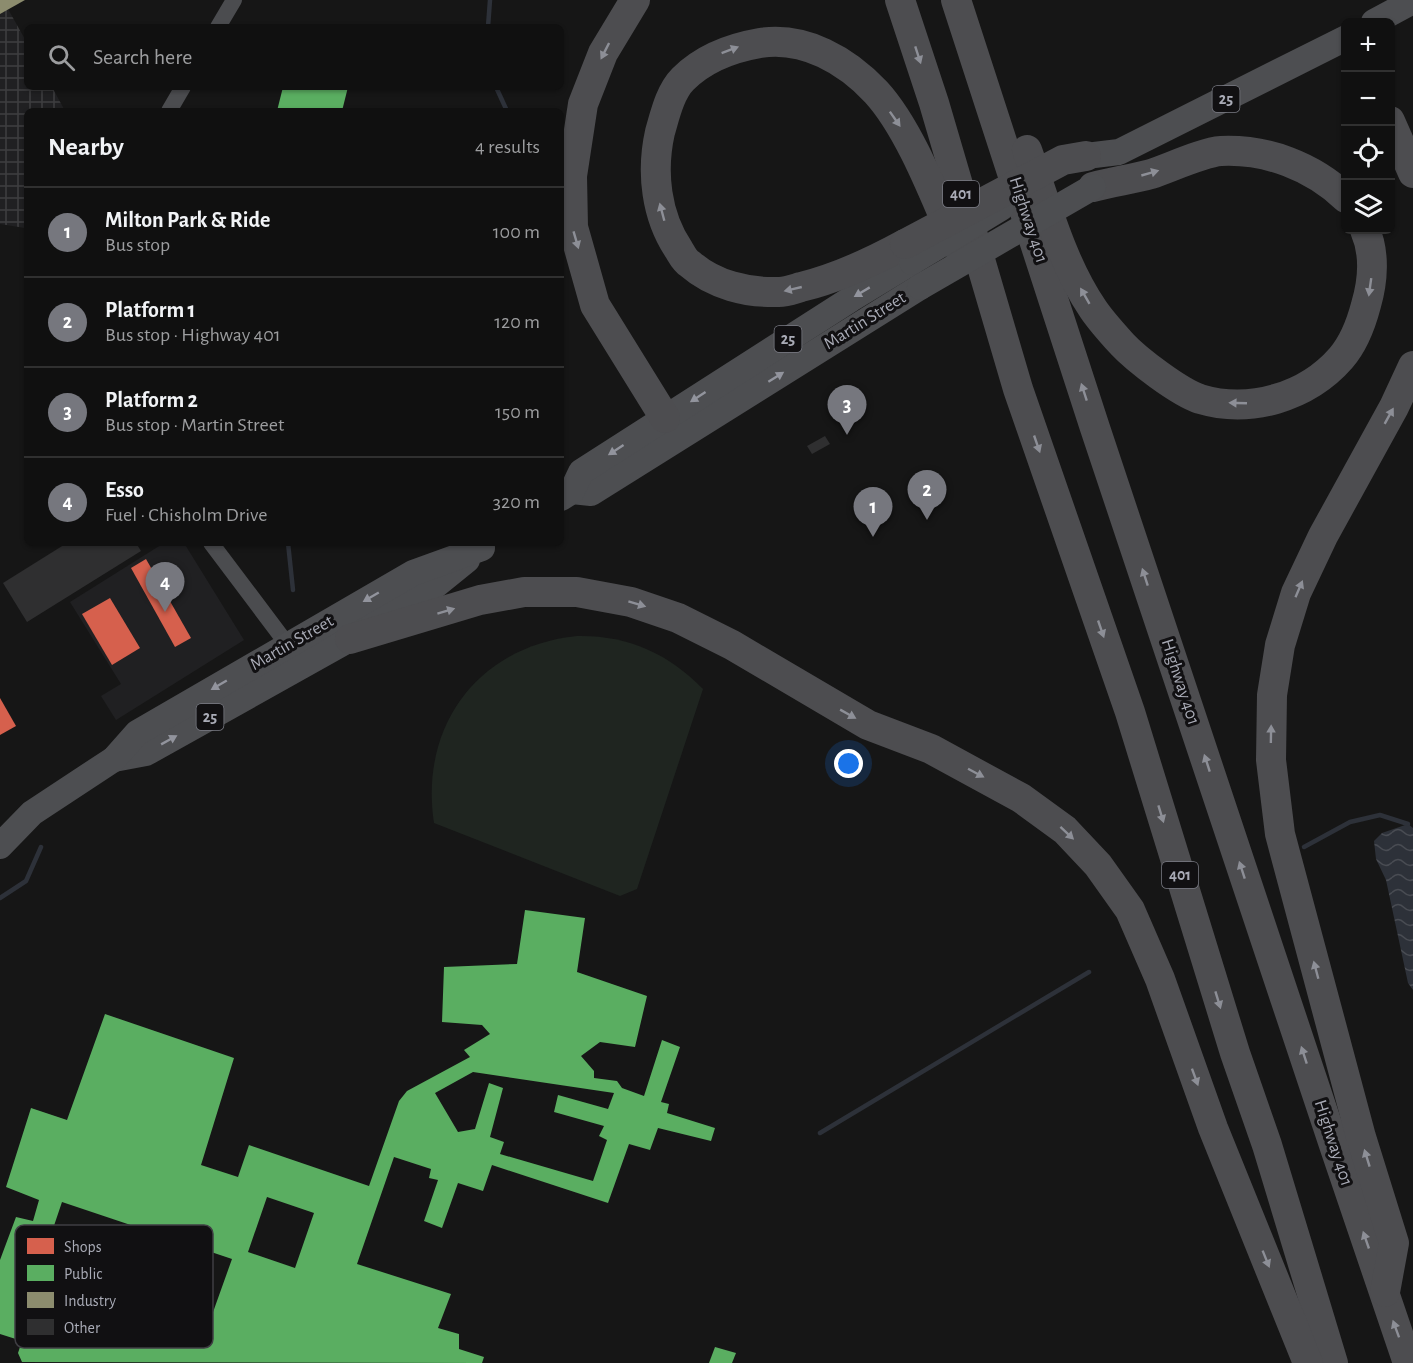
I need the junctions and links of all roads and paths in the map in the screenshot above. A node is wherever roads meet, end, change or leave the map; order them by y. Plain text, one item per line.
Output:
1 (234, 0) edge
2 (635, 0) edge
3 (900, 0) edge
4 (956, 0) edge
5 (1413, 1) edge
6 (1381, 18) edge
7 (220, 24) edge
8 (1341, 41) edge
9 (977, 63) junction
10 (181, 90) edge
11 (171, 108) edge
12 (1392, 126) edge
13 (1119, 152) junction
14 (1086, 156) joint
15 (1413, 173) edge
16 (1093, 187) junction
17 (1341, 193) edge
18 (1366, 234) edge
19 (909, 253) junction
20 (1413, 366) edge
21 (1018, 389) junction
22 (665, 418) junction
23 (566, 494) edge
24 (213, 546) edge
25 (483, 546) edge
26 (485, 546) edge
27 (350, 639) junction
28 (295, 655) junction
29 (32, 813) junction
30 (0, 821) edge
31 (0, 846) edge
32 (1384, 1295) junction
33 (1308, 1363) edge
34 (1333, 1363) edge
35 (1408, 1363) edge

1 - 7 street
2 -> 22 highway
3 -> 21 highway, 401
4 - 9 highway, Highway 401
5 - 6 main road
8 - 13 main road, 25
18 -> 9 highway
32 -> 9 highway, Highway 401
10 - 11 street
12 - 15 highway
13 - 14 main road, 25
13 - 16 main road, Martin Street / 25
14 - 19 highway, bridge
16 -> 17 highway
23 -> 16 main road, Martin Street / 25, bridge
19 -> 21 highway
19 -> 22 main road, Martin Street / 25
32 -> 20 highway
21 -> 34 highway, 401
22 -> 23 main road, Martin Street / 25
24 - 28 street
25 -> 28 main road, Martin Street / 25
26 - 27 main road, Martin Street / 25
27 - 28 main road, Martin Street / 25
27 -> 33 highway
28 - 29 main road, Martin Street / 25
29 - 30 main road, Martin Street / 25
29 - 31 main road, Martin Street / 25
35 -> 32 highway, Highway 401

